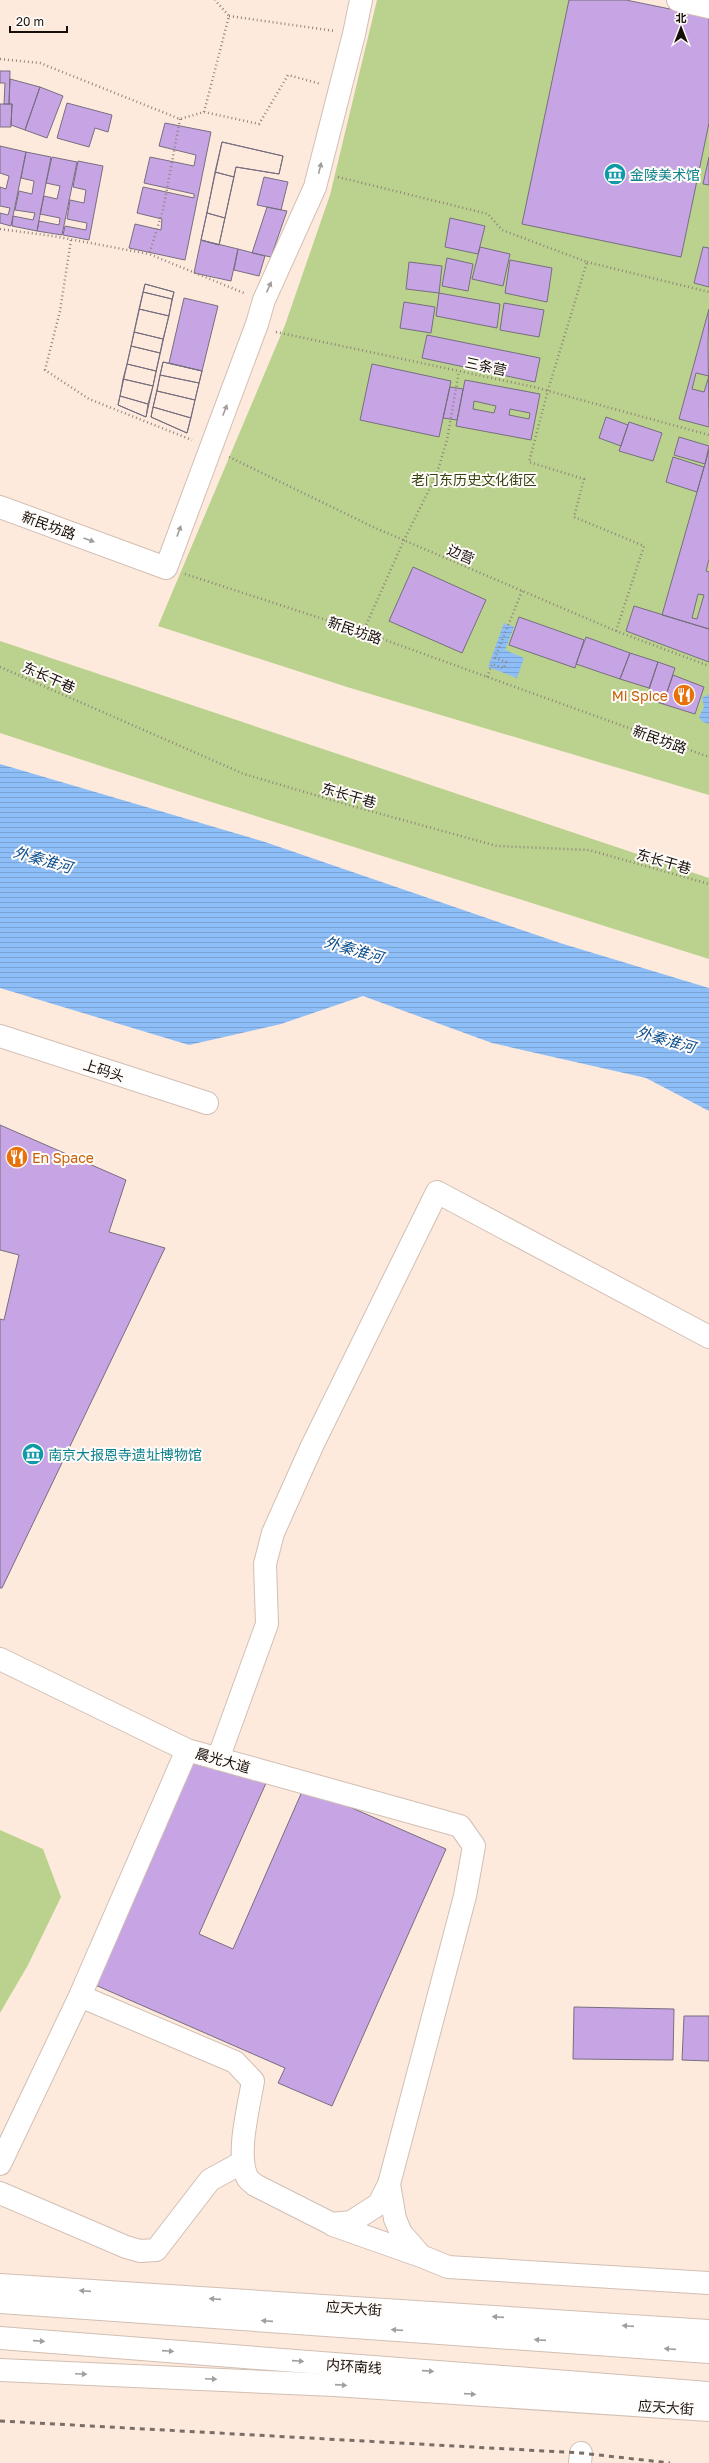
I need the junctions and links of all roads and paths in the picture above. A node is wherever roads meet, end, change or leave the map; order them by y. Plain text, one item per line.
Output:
1 (215, 0) edge
2 (361, 0) edge
3 (678, 0) edge
4 (709, 7) edge
5 (229, 16) junction
6 (354, 34) junction
7 (0, 59) edge
8 (340, 90) junction
9 (204, 112) junction
10 (180, 119) junction
11 (335, 176) dead end
12 (0, 229) edge
13 (71, 240) junction
14 (149, 254) junction
15 (587, 262) junction
16 (709, 292) edge
17 (264, 300) junction
18 (257, 324) junction
19 (459, 371) junction
20 (548, 390) junction
21 (709, 435) edge
22 (211, 448) junction
23 (0, 507) edge
24 (404, 540) junction
25 (166, 568) junction
26 (522, 591) junction
27 (616, 631) junction
28 (363, 632) junction
29 (709, 666) edge
30 (0, 667) edge
31 (487, 677) junction
32 (709, 757) edge
33 (709, 884) edge
34 (0, 1036) edge
35 (207, 1103) dead end
36 (709, 1337) edge
37 (0, 1660) edge
38 (187, 1750) junction
39 (218, 1759) junction
40 (80, 1996) junction
41 (243, 2162) junction
42 (0, 2164) edge
43 (389, 2184) junction
44 (0, 2193) edge
45 (332, 2224) junction
46 (421, 2256) junction
47 (709, 2283) edge
48 (0, 2286) edge
49 (0, 2302) edge
50 (709, 2331) edge
51 (0, 2338) edge
52 (709, 2352) edge
53 (0, 2370) edge
54 (709, 2393) edge
55 (709, 2410) edge

1 - 5 path
2 - 6 main road
3 - 4 main road
5 - 6 path
5 - 9 path
6 - 8 main road
7 - 10 path
8 - 9 path
17 -> 8 main road
9 - 10 path
10 - 14 path
11 - 15 path
12 - 13 path
13 - 14 path
13 - 22 path, 边营
14 - 17 path
15 - 16 path
15 - 20 path
17 - 18 main road
18 - 19 path, 三条营
22 -> 18 main road
19 - 20 path, 三条营
19 - 24 path
20 - 21 path, 三条营
20 - 27 path
22 - 24 path, 边营
25 -> 22 main road
23 -> 25 main road, 新民坊路
24 - 26 path, 边营
24 - 28 path
25 - 28 path, 新民坊路
26 - 27 path, 边营
26 - 31 path
27 - 29 path, 边营
28 - 31 path, 新民坊路
30 - 33 path, 东长干巷
31 - 32 path, 新民坊路
34 - 35 main road, 上码头
36 - 39 main road
37 - 38 main road, 晨光大道
38 - 39 main road, 晨光大道
38 - 40 main road
39 - 43 main road, 晨光大道
40 - 41 main road
40 - 42 main road
41 - 44 main road
41 - 45 main road
43 - 45 main road
43 - 46 main road
45 - 46 main road
46 - 47 main road
50 -> 48 main road, 应天大街
52 -> 49 main road
51 -> 54 main road, 内环南线
53 -> 55 main road, 应天大街

